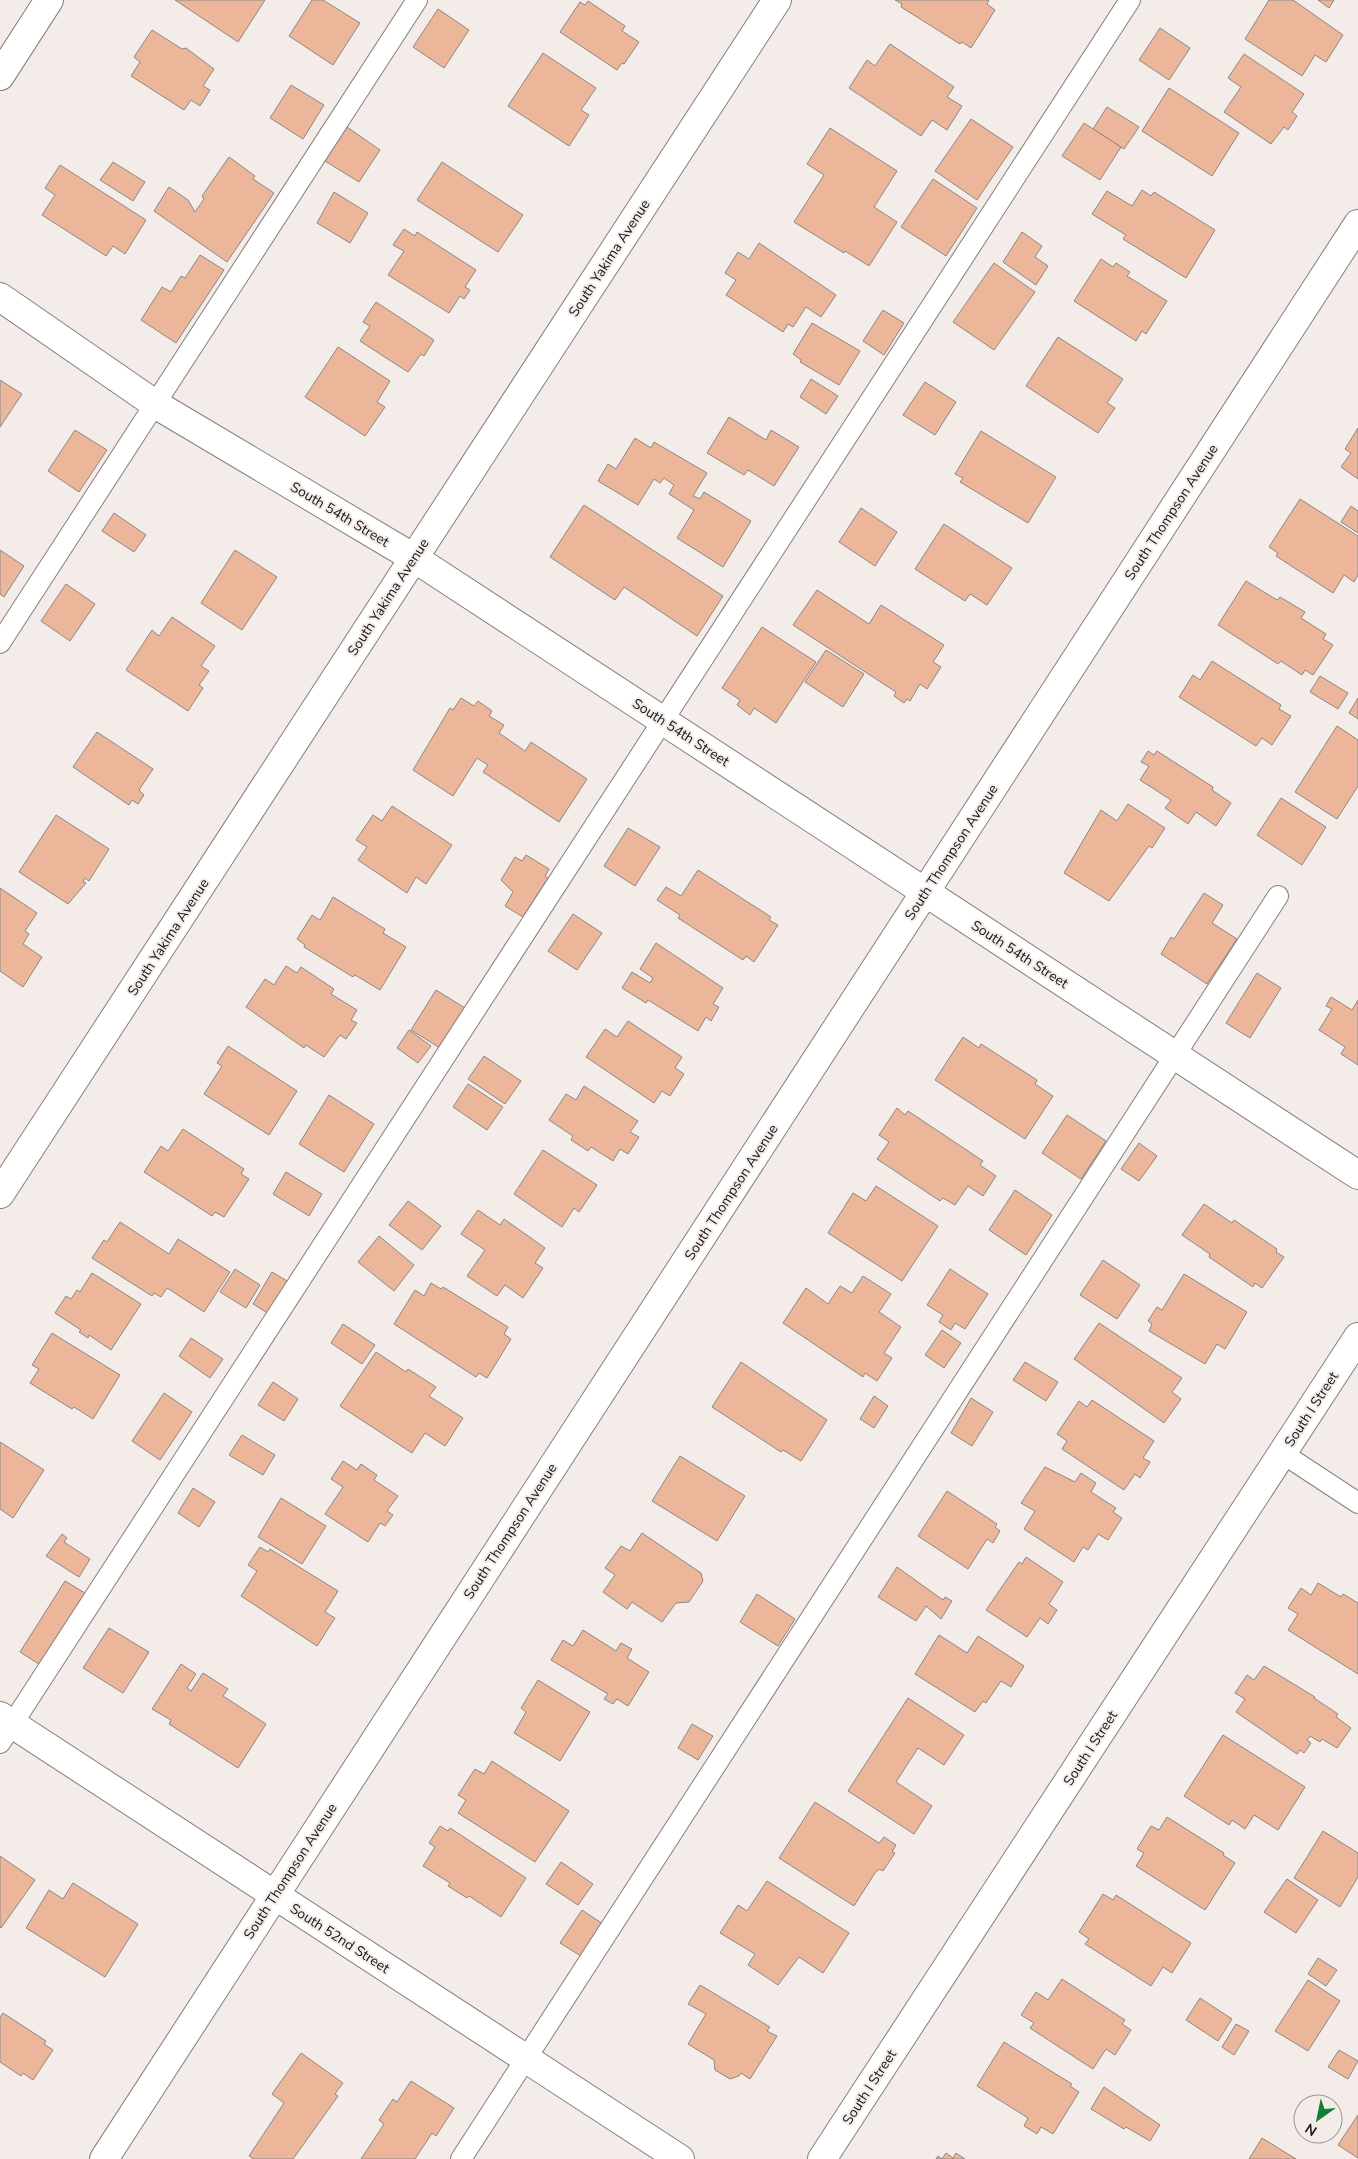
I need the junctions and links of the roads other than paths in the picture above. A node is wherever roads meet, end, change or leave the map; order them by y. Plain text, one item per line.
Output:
1 (49, 0) edge
2 (417, 0) edge
3 (777, 0) edge
4 (1130, 0) edge
5 (0, 76) edge
6 (1358, 224) edge
7 (0, 297) edge
8 (155, 404) junction
9 (414, 558) junction
10 (0, 643) edge
11 (662, 720) junction
12 (925, 892) junction
13 (1278, 896) dead end
14 (1176, 1055) junction
15 (1358, 1175) edge
16 (0, 1194) edge
17 (1358, 1337) edge
18 (1282, 1453) junction
19 (1358, 1502) edge
20 (4, 1728) edge
21 (274, 1895) junction
22 (525, 2058) junction
23 (104, 2159) edge
24 (461, 2159) edge
25 (680, 2159) edge
26 (822, 2159) edge

1 - 5 street
2 - 8 lane
3 - 9 street, South Yakima Avenue
4 - 11 lane
6 - 12 street, South Thompson Avenue
7 - 8 street, South 54th Street
8 - 9 street, South 54th Street
8 - 10 lane
9 - 11 street, South 54th Street
9 - 16 street, South Yakima Avenue
11 - 12 street, South 54th Street
11 - 20 lane
12 - 14 street, South 54th Street
12 - 21 street, South Thompson Avenue
13 - 14 lane
14 - 15 street, South 54th Street
14 - 22 lane
17 - 18 street, South I Street
18 - 19 lane
18 - 26 street, South I Street
20 - 21 street, South 52nd Street
21 - 22 street, South 52nd Street
21 - 23 street, South Thompson Avenue
22 - 24 lane
22 - 25 street, South 52nd Street

